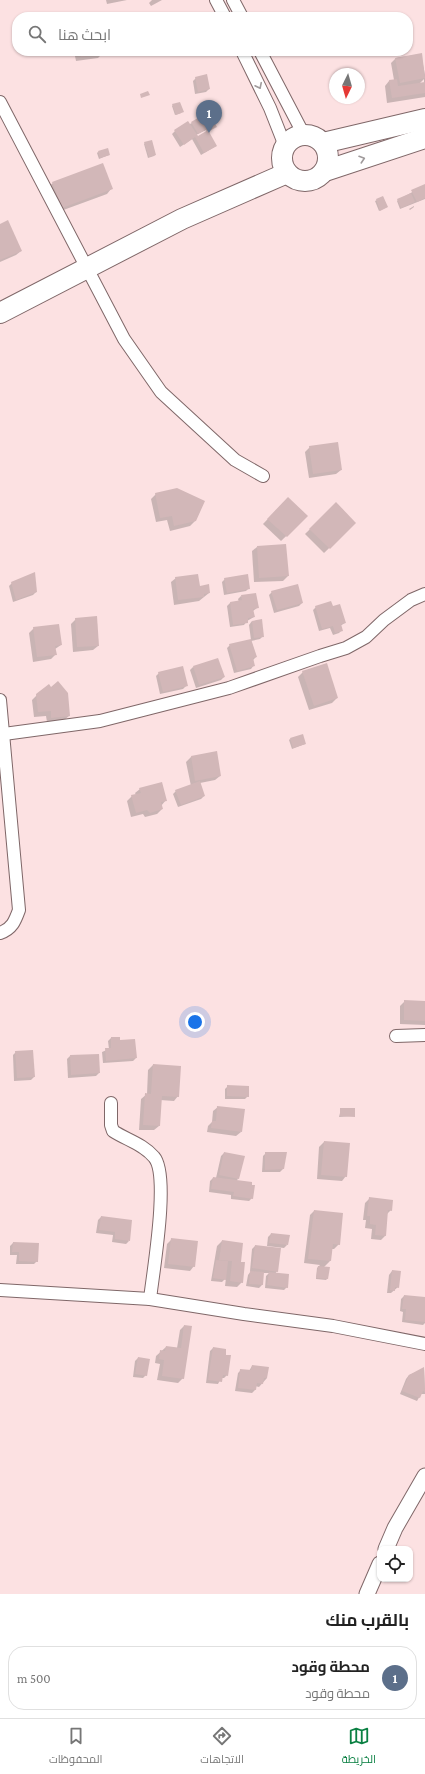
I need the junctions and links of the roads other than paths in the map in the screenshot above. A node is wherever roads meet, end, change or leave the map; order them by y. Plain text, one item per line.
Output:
1 (216, 0) edge
2 (233, 0) edge
3 (222, 12) edge
4 (239, 12) edge
5 (244, 56) edge
6 (263, 56) edge
7 (0, 102) edge
8 (425, 119) edge
9 (304, 135) junction
10 (425, 138) edge
11 (323, 144) junction
12 (286, 146) junction
13 (325, 171) junction
14 (287, 173) junction
15 (86, 268) junction
16 (0, 313) edge
17 (263, 476) dead end
18 (425, 594) edge
19 (0, 700) edge
20 (4, 734) junction
21 (0, 933) edge
22 (425, 1035) edge
23 (396, 1036) dead end
24 (111, 1103) dead end
25 (0, 1290) edge
26 (150, 1299) junction
27 (425, 1344) edge
28 (425, 1476) edge
29 (387, 1546) edge
30 (377, 1571) edge
31 (367, 1594) edge

1 - 3 street
2 - 4 street
5 -> 12 street
6 - 9 street
7 - 15 street
8 - 11 main road
9 - 11 main road
9 - 12 main road
13 -> 10 main road
11 - 13 main road
12 - 14 main road
13 - 14 main road
14 - 15 main road
15 - 16 main road
15 - 17 street
18 - 20 street
19 - 20 street
20 - 21 street
22 - 23 street
24 - 26 street
25 - 26 street
26 - 27 street
28 - 29 street
30 - 31 street

